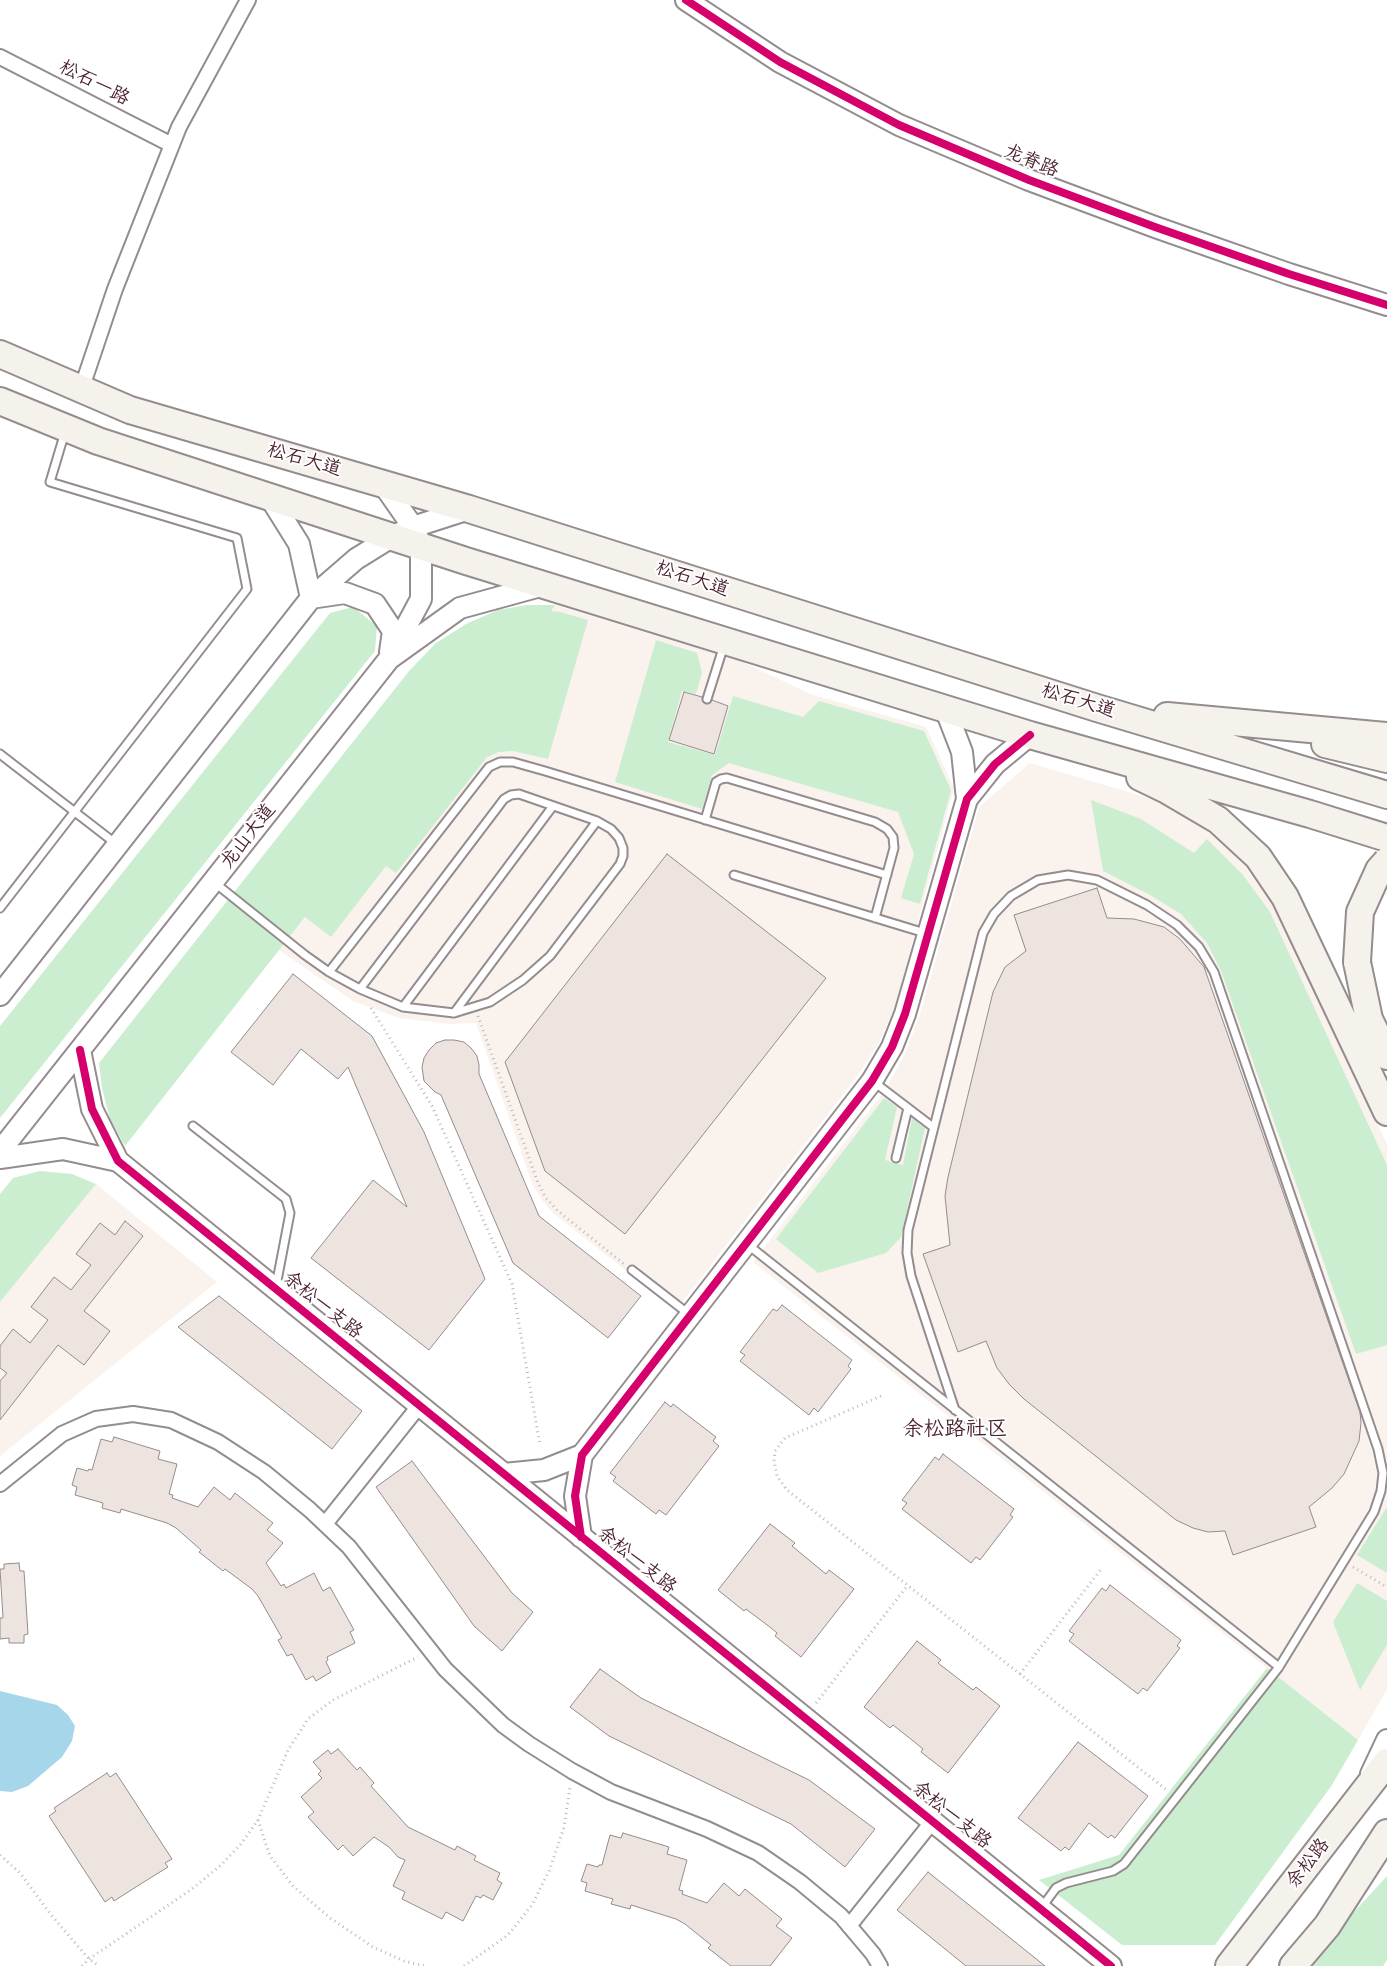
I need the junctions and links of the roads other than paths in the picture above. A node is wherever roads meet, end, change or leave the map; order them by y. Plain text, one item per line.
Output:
1 (248, 0) edge
2 (686, 0) edge
3 (0, 57) edge
4 (172, 145) junction
5 (1387, 305) edge
6 (0, 354) edge
7 (81, 390) junction
8 (0, 401) edge
9 (66, 428) junction
10 (384, 484) junction
11 (269, 496) junction
12 (469, 509) junction
13 (409, 536) junction
14 (544, 584) junction
15 (311, 598) junction
16 (725, 640) junction
17 (389, 659) junction
18 (708, 699) dead end
19 (944, 708) junction
20 (1097, 708) junction
21 (1202, 720) junction
22 (1030, 735) junction
23 (1387, 736) edge
24 (1084, 749) junction
25 (0, 754) edge
26 (1387, 759) edge
27 (1387, 796) edge
28 (967, 799) junction
29 (552, 806) junction
30 (74, 812) junction
31 (1310, 814) junction
32 (705, 820) junction
33 (597, 821) junction
34 (1387, 838) edge
35 (118, 845) junction
36 (1387, 861) edge
37 (734, 875) dead end
38 (887, 875) junction
39 (213, 882) junction
40 (0, 908) edge
41 (876, 918) junction
42 (928, 934) junction
43 (329, 972) junction
44 (360, 989) junction
45 (0, 994) edge
46 (403, 1007) junction
47 (454, 1013) junction
48 (80, 1050) junction
49 (1387, 1056) edge
50 (872, 1080) junction
51 (908, 1108) junction
52 (1387, 1112) edge
53 (193, 1126) dead end
54 (933, 1127) junction
55 (0, 1151) edge
56 (0, 1158) edge
57 (896, 1158) dead end
58 (118, 1161) junction
59 (746, 1244) junction
60 (632, 1270) road end
61 (276, 1289) junction
62 (690, 1315) junction
63 (419, 1406) junction
64 (955, 1410) junction
65 (582, 1455) junction
66 (504, 1474) junction
67 (0, 1484) edge
68 (1387, 1490) edge
69 (1374, 1512) junction
70 (325, 1524) junction
71 (582, 1537) junction
72 (1279, 1667) junction
73 (1387, 1740) edge
74 (1387, 1762) edge
75 (1358, 1801) junction
76 (932, 1822) junction
77 (1387, 1833) edge
78 (1387, 1855) edge
79 (1040, 1909) junction
80 (850, 1926) junction
81 (1327, 1926) junction
82 (880, 1966) edge
83 (1111, 1966) edge
84 (1230, 1966) edge
85 (1293, 1966) edge

1 - 4 street
2 - 5 street, 龙脊路
3 - 4 street, 松石一路
4 - 7 street
6 - 7 highway, 松石大道
7 - 10 highway, 松石大道
8 - 9 highway
9 - 11 highway
9 - 30 lane
10 - 12 highway, 松石大道
10 - 13 street
11 - 13 highway
11 - 15 street
12 - 13 street
12 - 20 highway, 松石大道
13 - 14 highway
13 - 15 street
13 - 17 street
14 - 16 highway
14 - 17 street, 龙山大道
15 - 17 street
15 - 35 street
16 - 18 lane
16 - 19 highway
17 - 39 street, 龙山大道
19 - 22 highway
19 - 28 street
20 - 21 highway
20 - 27 highway, 松石大道
21 - 23 highway
21 - 26 highway
22 - 24 highway
22 - 28 street
24 - 31 highway
24 - 52 highway
25 - 30 lane
28 - 42 street
29 - 33 lane
29 - 44 lane
29 - 46 lane
30 - 35 lane
30 - 40 lane
31 - 34 highway
31 - 36 highway
32 - 38 lane
32 - 38 lane
32 - 43 lane
33 - 47 lane
33 - 47 lane
35 - 45 street
36 - 49 highway, bridge
37 - 41 lane
38 - 41 lane
39 - 43 lane
39 - 48 street, 龙山大道
41 - 42 lane
42 - 50 street
43 - 44 lane
44 - 46 lane
46 - 47 lane
48 - 55 street, 龙山大道
48 - 58 street
50 - 51 lane
50 - 59 street
51 - 54 lane
51 - 57 lane
53 - 61 lane
54 - 64 lane
54 - 69 lane
56 - 58 street
58 - 61 street, 余松一支路
59 - 62 street
59 - 64 lane
60 - 62 lane
61 - 63 street, 余松一支路
62 - 65 street
63 - 66 street, 余松一支路
63 - 70 street
64 - 72 lane
65 - 66 street
65 - 71 street
66 - 71 street, 余松一支路
67 - 70 street
68 - 69 lane
69 - 72 lane
70 - 80 street
71 - 76 street, 余松一支路
72 - 79 lane
73 - 75 street
74 - 75 highway, 余松路
75 - 84 highway, 余松路
76 - 79 street, 余松一支路
76 - 80 street
77 - 81 highway
78 - 81 street
79 - 83 street, 余松一支路
80 - 82 street
81 - 85 highway

